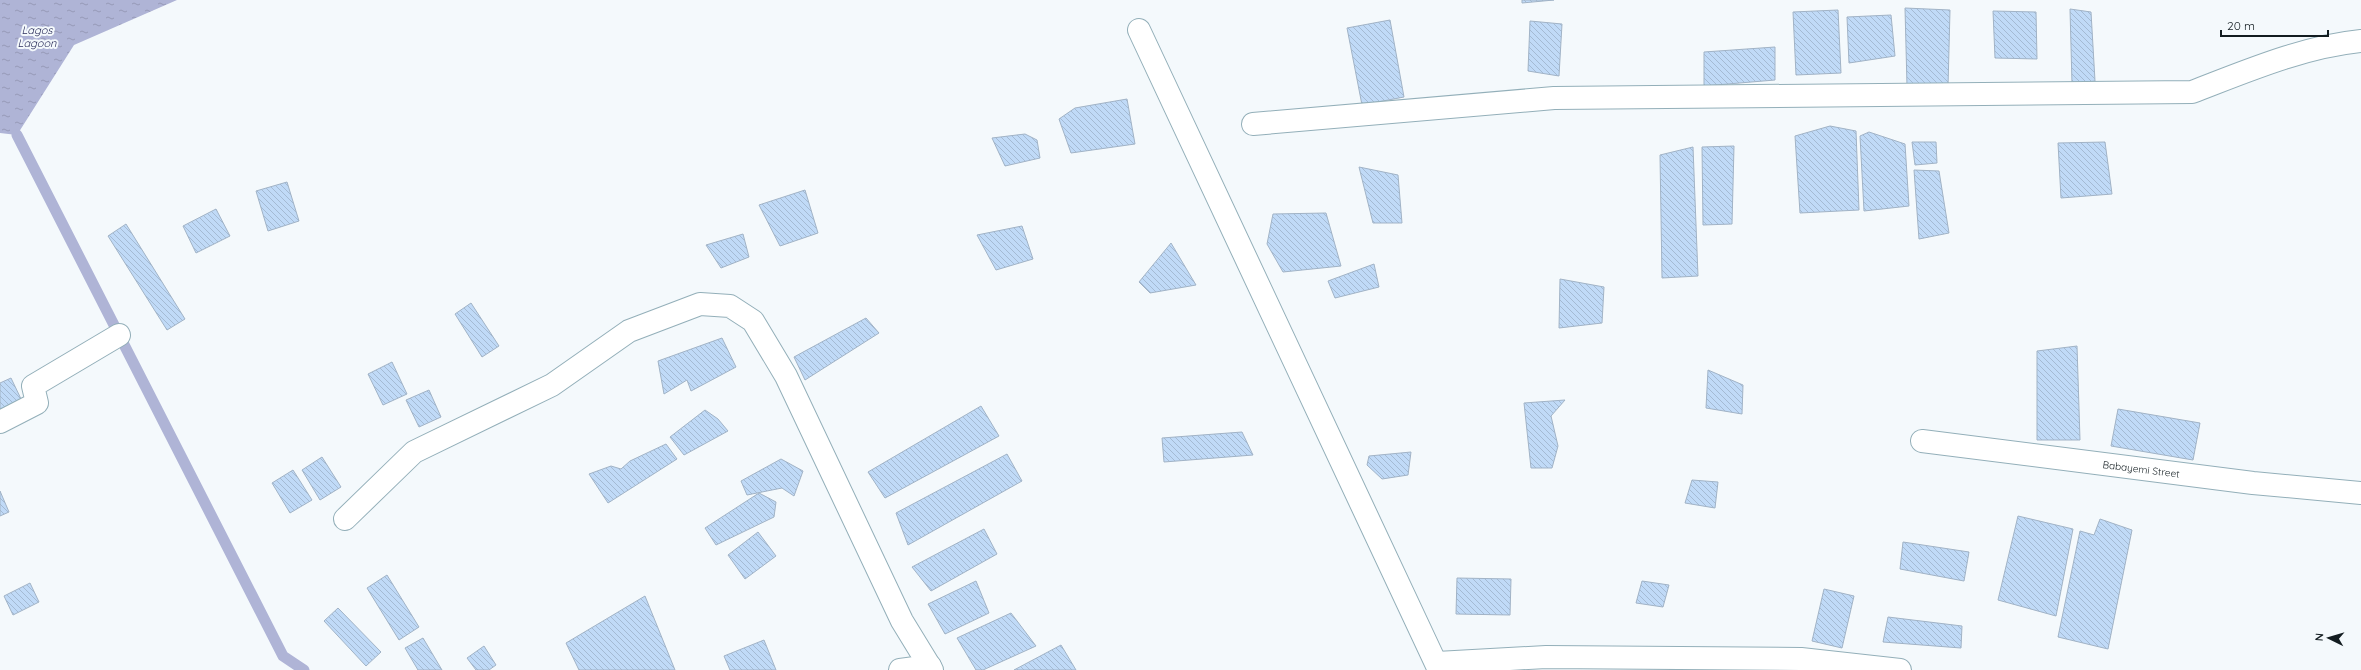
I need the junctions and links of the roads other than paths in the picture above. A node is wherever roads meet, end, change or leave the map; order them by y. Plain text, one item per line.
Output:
1 (1139, 30) dead end
2 (2361, 41) edge
3 (1253, 124) dead end
4 (119, 335) dead end
5 (0, 422) edge
6 (1922, 441) dead end
7 (2361, 493) edge
8 (346, 519) dead end
9 (1438, 667) edge
10 (931, 668) edge
11 (900, 670) edge
12 (1900, 670) edge

1 - 9 street
2 - 3 street
4 - 5 street
6 - 7 street, Babayemi Street
8 - 10 street
9 - 12 street
10 - 11 street

